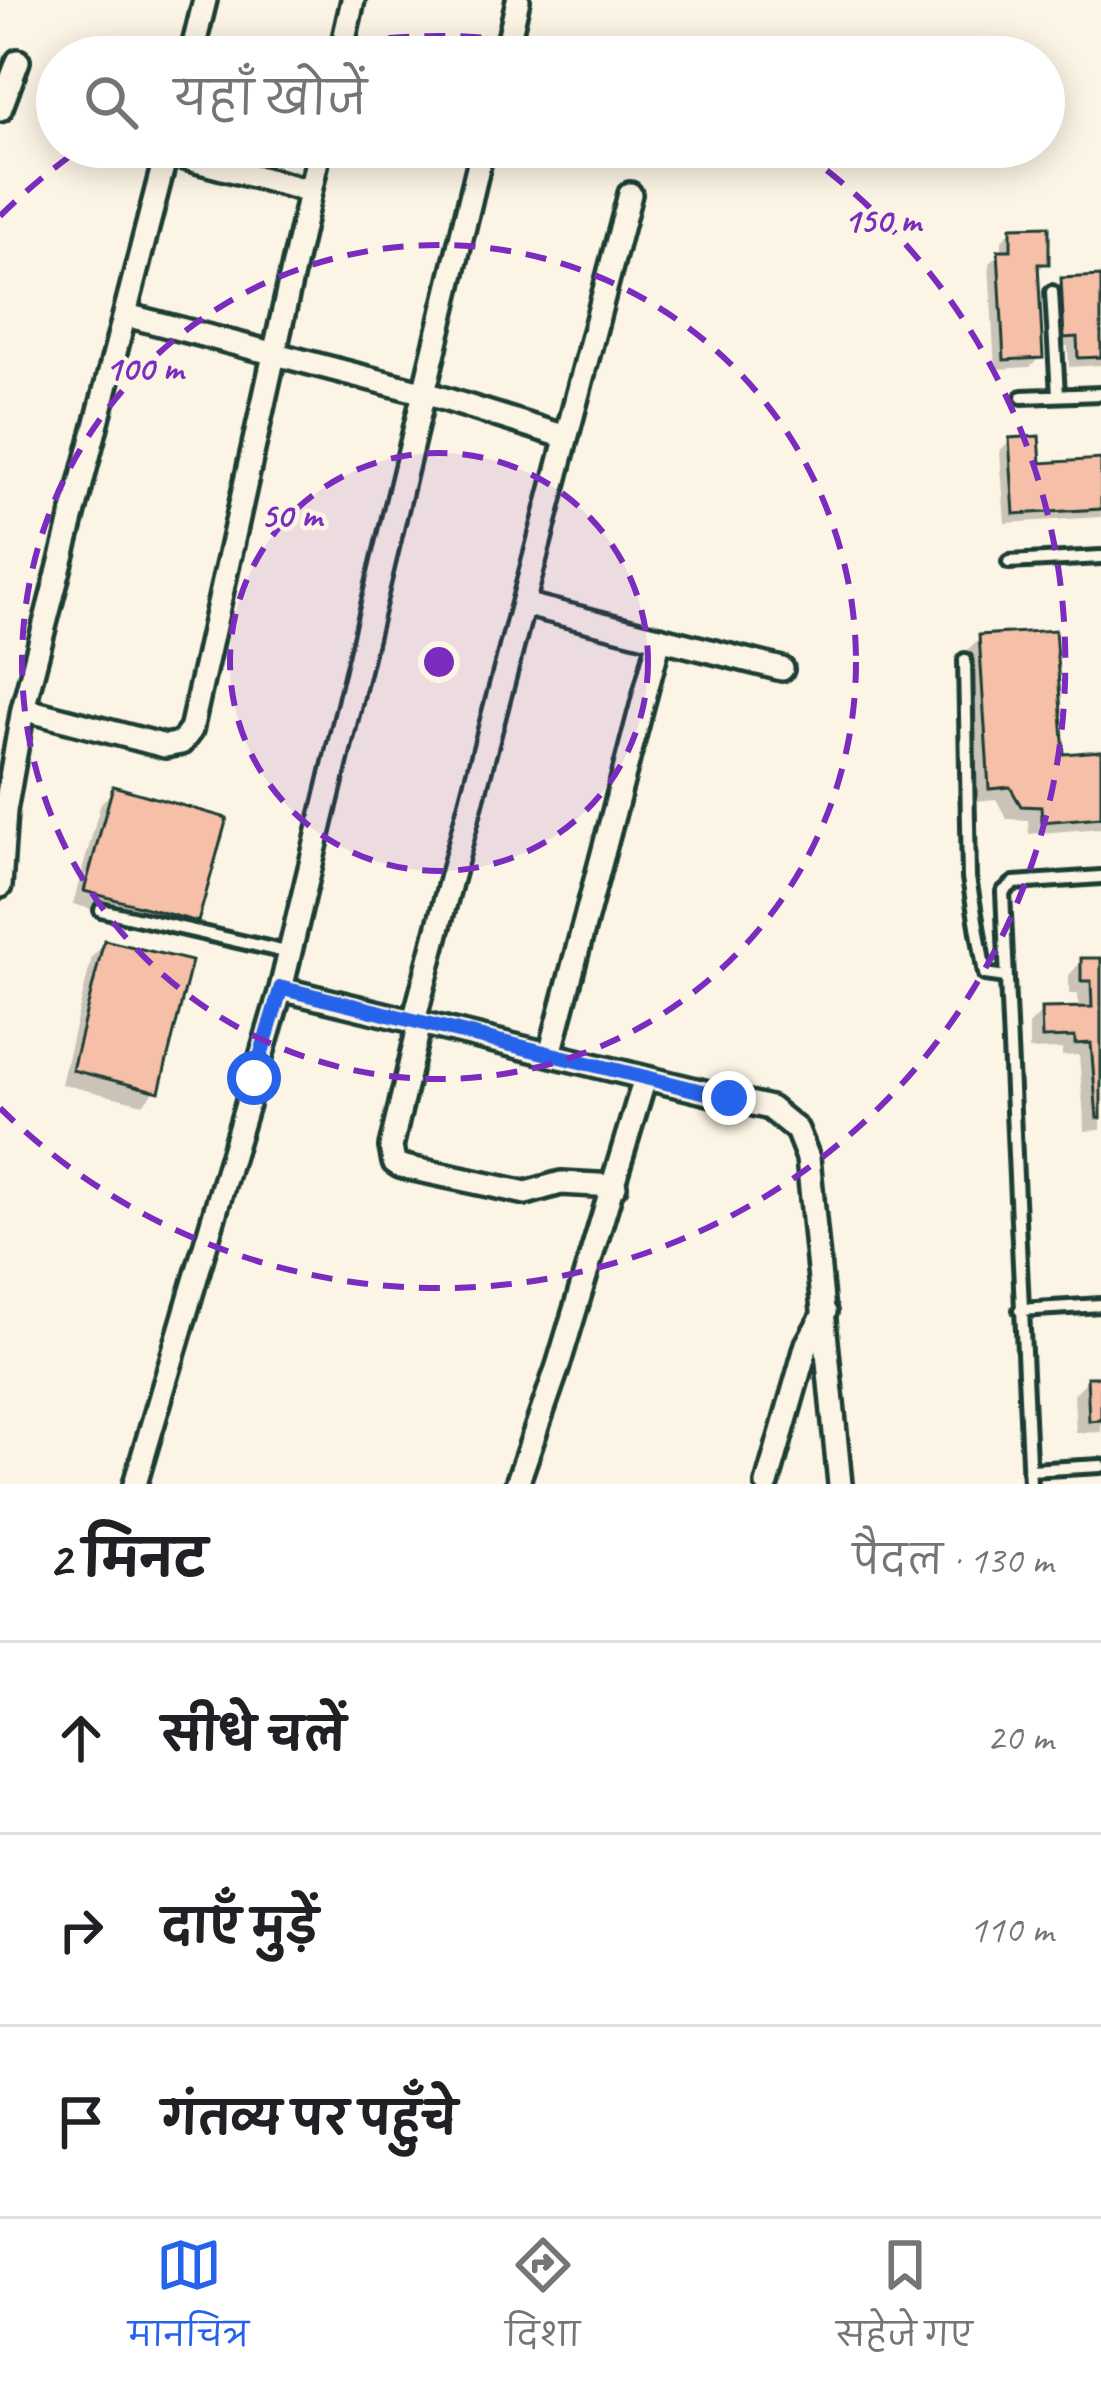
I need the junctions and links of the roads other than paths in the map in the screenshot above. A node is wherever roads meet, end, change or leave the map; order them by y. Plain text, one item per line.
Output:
1 (205, 0) edge
2 (353, 0) edge
3 (518, 0) edge
4 (196, 36) edge
5 (345, 36) edge
6 (510, 36) edge
7 (18, 61) dead end
8 (0, 110) edge
9 (163, 168) edge
10 (230, 168) edge
11 (315, 168) edge
12 (478, 168) edge
13 (310, 191) junction
14 (630, 194) dead end
15 (1052, 292) dead end
16 (126, 315) junction
17 (273, 355) junction
18 (425, 393) junction
19 (1101, 394) edge
20 (1058, 395) junction
21 (1022, 397) dead end
22 (566, 437) junction
23 (1101, 557) edge
24 (1009, 562) dead end
25 (523, 604) junction
26 (660, 638) junction
27 (965, 660) dead end
28 (782, 669) dead end
29 (22, 709) junction
30 (1101, 877) edge
31 (0, 886) edge
32 (101, 910) dead end
33 (290, 952) junction
34 (1006, 976) junction
35 (281, 988) junction
36 (417, 1022) junction
37 (550, 1054) junction
38 (646, 1078) junction
39 (615, 1186) junction
40 (1101, 1305) edge
41 (1020, 1310) junction
42 (826, 1311) junction
43 (1101, 1466) edge
44 (1029, 1470) junction
45 (135, 1484) edge
46 (517, 1484) edge
47 (767, 1484) edge
48 (840, 1484) edge
49 (1030, 1484) edge

1 - 4 street
2 - 5 street
3 - 6 street
7 - 8 street
9 - 16 street
10 - 13 street
11 - 13 street
12 - 18 street
13 - 17 street
14 - 22 street
15 - 20 lane
16 - 17 street
16 - 29 street
17 - 18 street
17 - 29 street
18 - 22 street
18 - 33 street
19 - 20 lane
20 - 21 lane
22 - 25 street
23 - 24 lane
25 - 26 street
25 - 36 street
26 - 28 street
26 - 37 street
27 - 34 lane
29 - 31 street
30 - 34 lane
32 - 33 lane
33 - 35 street
34 - 41 lane
35 - 36 street
35 - 45 street
36 - 37 street
36 - 39 street
37 - 38 street
38 - 39 street
38 - 42 street
39 - 46 street
40 - 41 lane
41 - 44 lane
42 - 47 street
42 - 48 street
43 - 44 lane
44 - 49 lane

